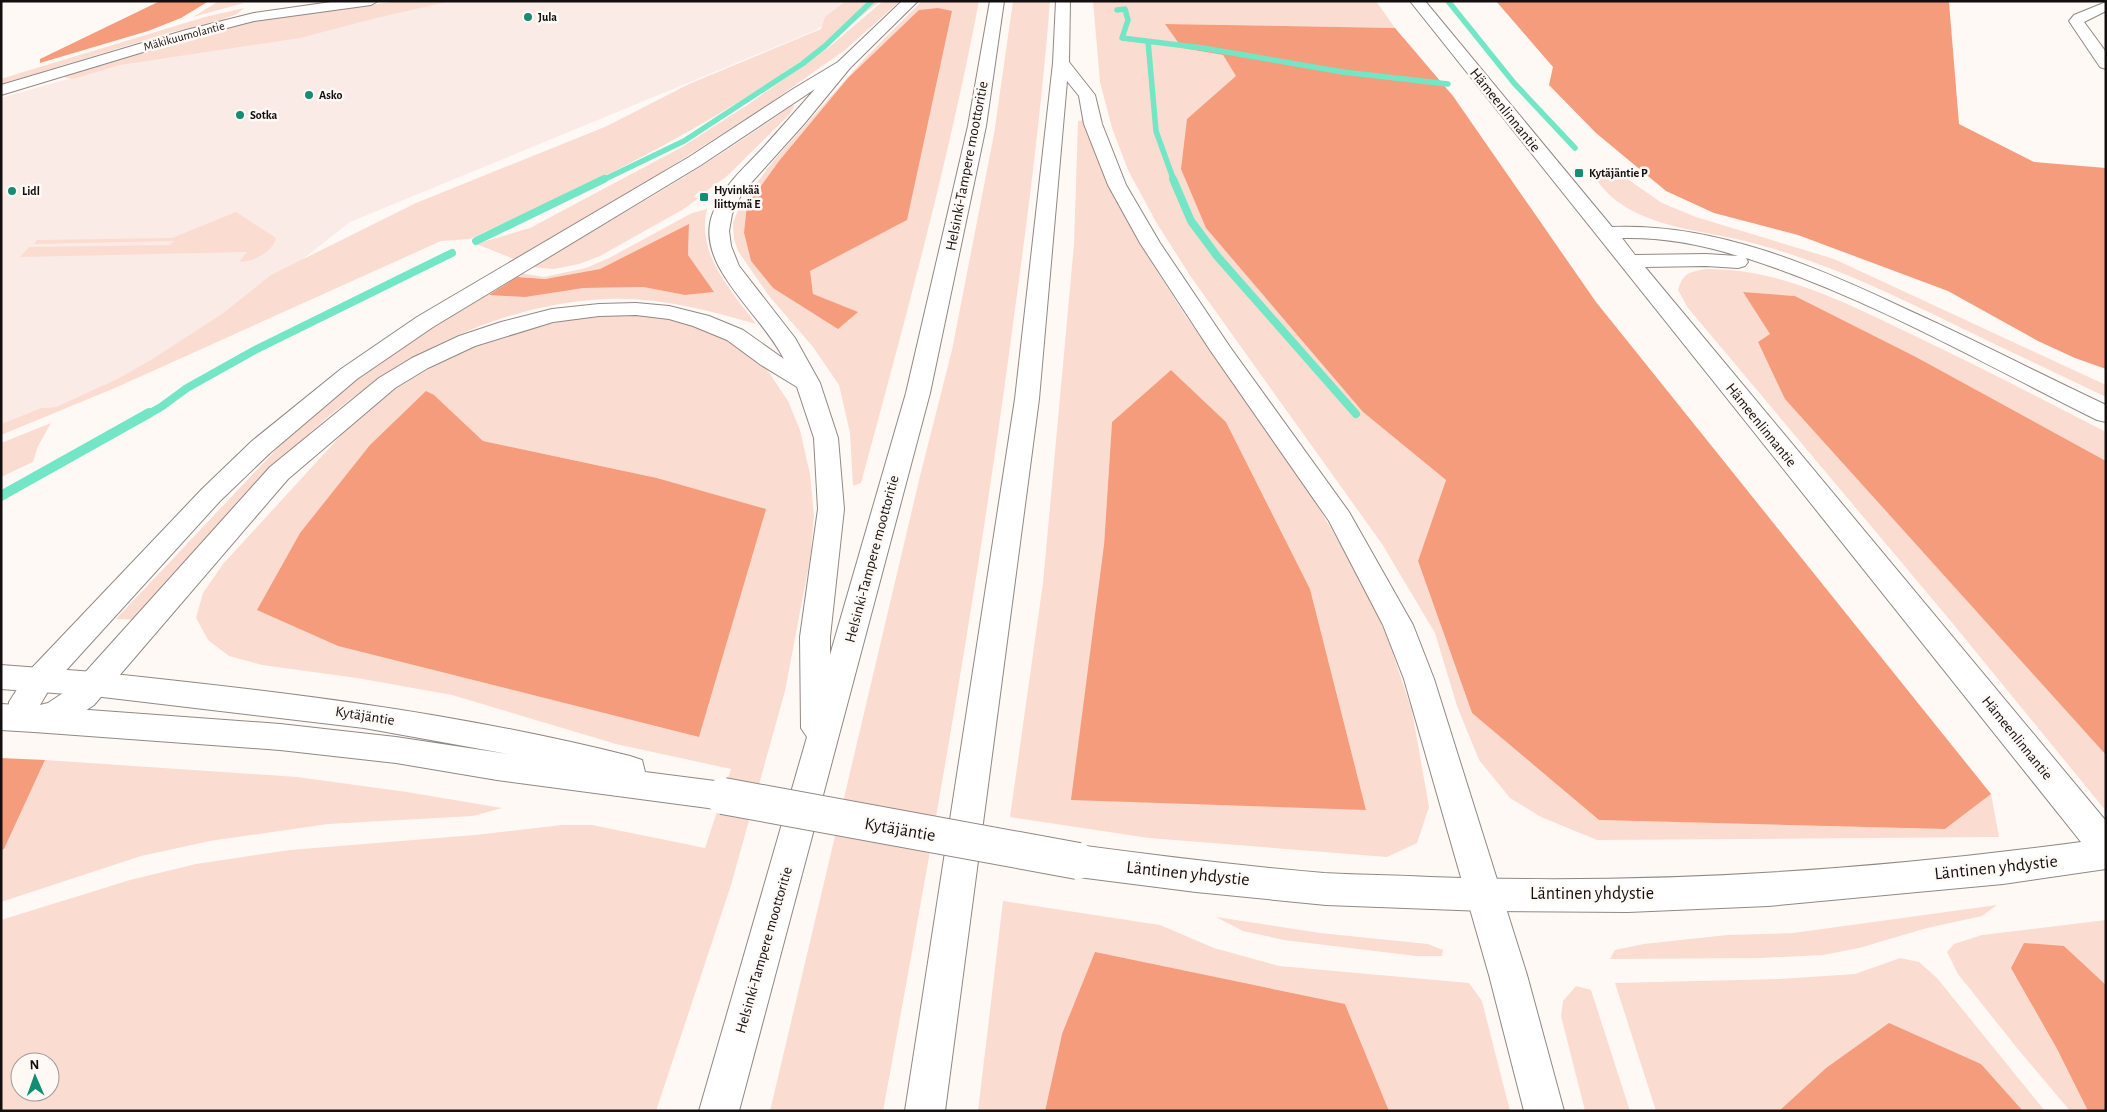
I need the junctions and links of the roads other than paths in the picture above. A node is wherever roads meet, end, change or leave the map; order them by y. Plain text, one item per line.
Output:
1 (256, 1) edge
2 (371, 1) edge
3 (911, 1) edge
4 (997, 1) edge
5 (1063, 1) edge
6 (1417, 1) edge
7 (2106, 6) edge
8 (254, 17) junction
9 (1061, 63) junction
10 (2106, 64) edge
11 (844, 65) junction
12 (1, 90) edge
13 (1604, 233) junction
14 (1627, 261) junction
15 (1804, 272) junction
16 (808, 383) junction
17 (2106, 415) edge
18 (1, 677) edge
19 (39, 680) junction
20 (94, 684) junction
21 (1, 717) edge
22 (34, 719) junction
23 (818, 756) junction
24 (723, 796) junction
25 (2106, 847) edge
26 (2106, 854) edge
27 (1078, 861) joint
28 (1484, 895) junction
29 (719, 1111) edge
30 (924, 1111) edge
31 (1544, 1111) edge

1 - 8 main road
2 - 8 main road, Mäkikuumolantie
3 - 11 main road
4 - 23 main road, Helsinki-Tampere moottoritie
5 - 9 main road
6 - 13 main road, Hämeenlinnantie
7 - 10 main road
8 - 12 main road, Mäkikuumolantie
9 - 28 main road
9 - 30 main road
11 - 16 main road
11 - 19 main road
13 - 14 main road, Hämeenlinnantie
13 - 15 main road
14 - 15 main road
14 - 25 main road, Hämeenlinnantie
15 - 17 main road
16 - 20 main road
16 - 23 main road
18 - 19 main road, Kytäjäntie
19 - 20 main road, Kytäjäntie
19 - 22 main road
20 - 22 main road
20 - 24 main road, Kytäjäntie
21 - 22 main road, Kytäjäntie
22 - 24 main road, Kytäjäntie
23 - 29 main road, Helsinki-Tampere moottoritie
24 - 27 main road, Kytäjäntie, bridge
26 - 28 main road, Läntinen yhdystie
27 - 28 main road, Läntinen yhdystie
28 - 31 main road

